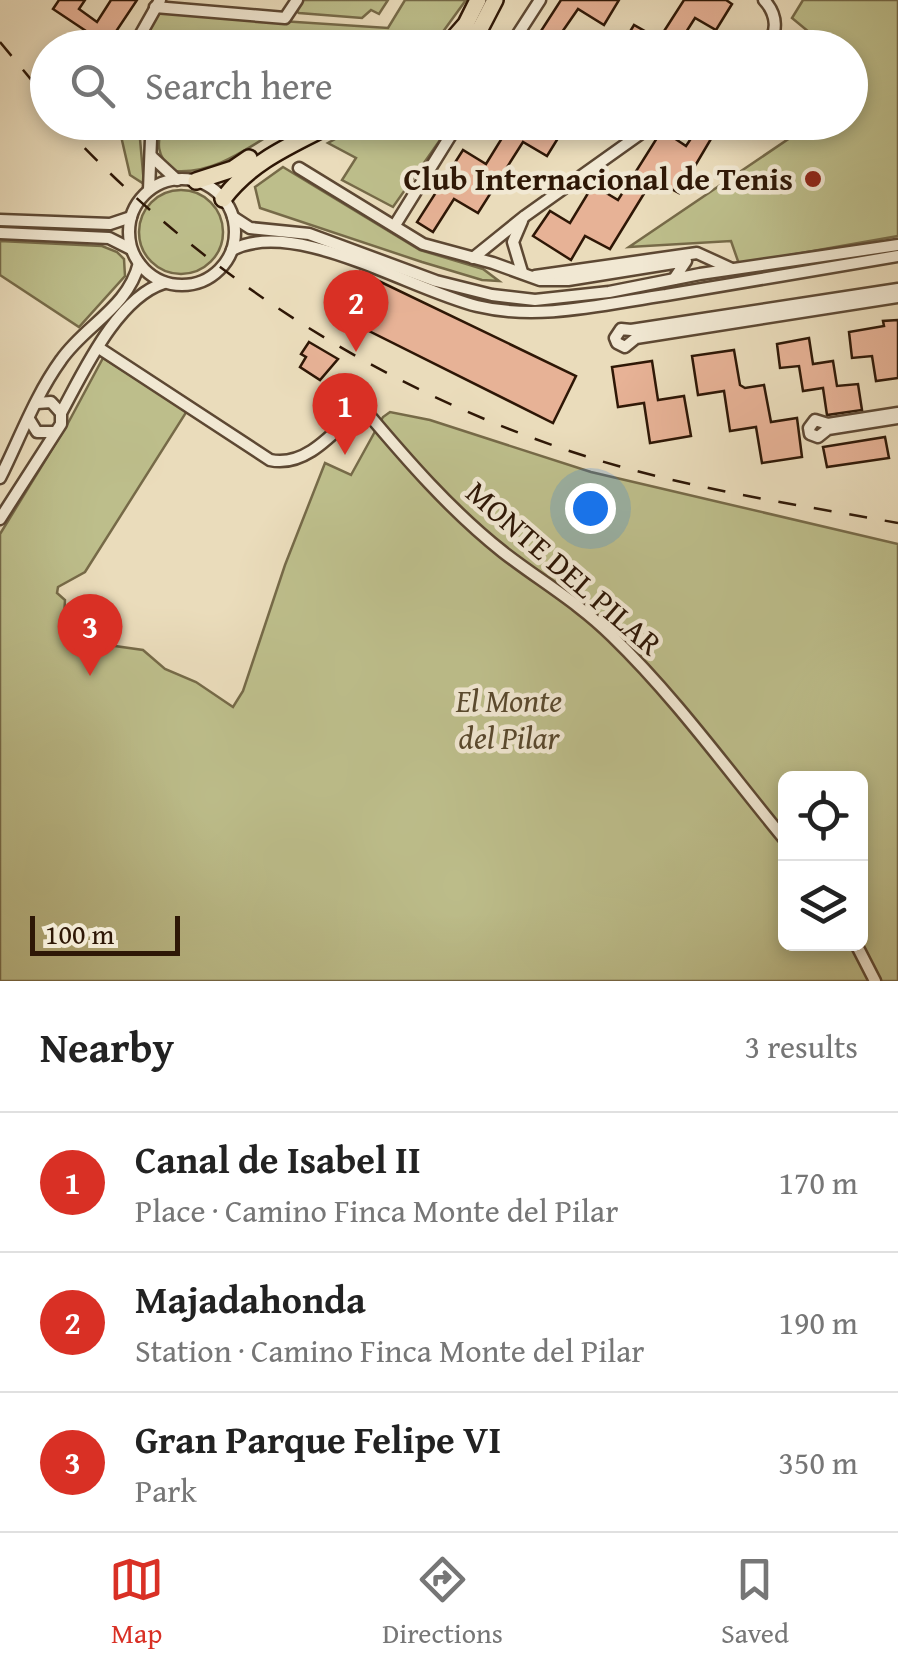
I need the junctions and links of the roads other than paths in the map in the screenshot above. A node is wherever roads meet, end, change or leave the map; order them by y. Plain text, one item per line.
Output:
1 (221, 0) edge
2 (297, 0) edge
3 (478, 0) edge
4 (495, 0) edge
5 (540, 0) edge
6 (764, 0) edge
7 (158, 4) edge
8 (213, 12) junction
9 (143, 30) edge
10 (461, 30) edge
11 (479, 30) edge
12 (521, 30) edge
13 (774, 30) edge
14 (151, 140) edge
15 (280, 140) edge
16 (301, 140) edge
17 (448, 140) edge
18 (632, 140) edge
19 (151, 156) junction
20 (299, 168) dead end
21 (177, 180) junction
22 (196, 181) junction
23 (149, 190) junction
24 (222, 198) junction
25 (525, 216) junction
26 (131, 217) junction
27 (233, 218) junction
28 (0, 220) edge
29 (395, 225) junction
30 (0, 233) edge
31 (513, 242) junction
32 (493, 245) junction
33 (898, 245) edge
34 (132, 249) junction
35 (232, 250) junction
36 (697, 253) junction
37 (896, 258) edge
38 (472, 259) junction
39 (686, 261) junction
40 (139, 264) junction
41 (495, 264) junction
42 (733, 270) junction
43 (522, 272) junction
44 (700, 274) junction
45 (535, 276) junction
46 (772, 277) junction
47 (673, 280) junction
48 (165, 282) junction
49 (898, 289) edge
50 (898, 297) edge
51 (608, 304) junction
52 (99, 348) junction
53 (37, 404) junction
54 (61, 413) junction
55 (898, 416) edge
56 (29, 419) junction
57 (54, 432) junction
58 (0, 478) edge
59 (0, 518) edge
60 (778, 831) edge
61 (860, 951) edge
62 (875, 981) edge

1 - 8 street
2 - 8 street
3 - 10 highway
4 - 11 highway
5 - 12 street
6 - 13 street
7 - 8 street
7 - 9 street
14 - 19 street
15 - 22 highway
16 - 24 highway
17 - 29 street
18 - 25 street
19 - 21 street
19 - 23 street
20 - 29 street
21 - 22 street
21 - 23 street
22 - 24 street
23 - 26 street
24 - 27 street
25 - 31 street
25 - 32 street
26 - 28 street
26 - 34 street
27 - 35 street
27 - 47 street
29 - 38 street
30 - 34 street
31 - 41 street
31 - 43 street
32 - 38 street
32 - 41 street
33 - 42 street
34 - 40 street
35 - 48 street
35 - 51 street
36 - 42 street
36 - 44 street
36 - 45 street
37 - 46 street
38 - 41 street
39 - 44 street
39 - 45 street
39 - 47 street
40 - 48 street
40 - 53 street
41 - 43 street
42 - 44 street
43 - 45 street
44 - 46 street
44 - 47 street
44 - 51 street
46 - 51 street
48 - 52 street
49 - 50 street
52 - 54 street
52 - 60 street, MONTE DEL PILAR
53 - 54 street
53 - 56 street
54 - 57 street
55 - 55 street
56 - 57 street
56 - 58 street
57 - 59 street
61 - 62 street

